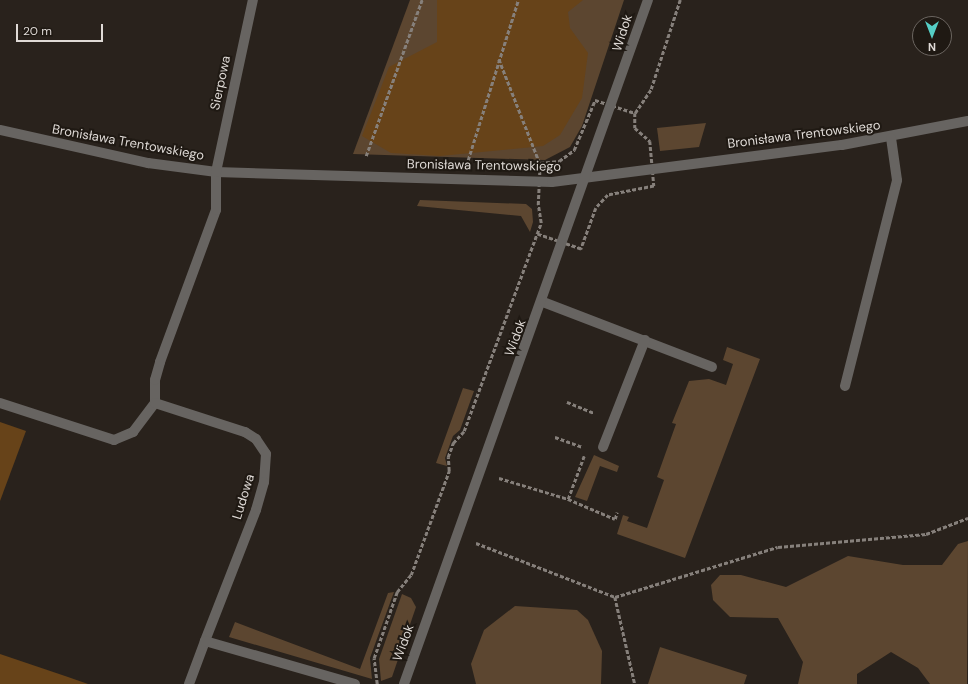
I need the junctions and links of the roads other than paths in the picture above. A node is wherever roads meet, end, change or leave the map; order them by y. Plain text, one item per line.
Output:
1 (253, 0) edge
2 (648, 0) edge
3 (968, 121) edge
4 (0, 130) edge
5 (890, 138) junction
6 (216, 172) junction
7 (586, 179) junction
8 (543, 302) junction
9 (645, 340) junction
10 (712, 367) dead end
11 (845, 386) dead end
12 (0, 403) edge
13 (155, 403) junction
14 (602, 447) dead end
15 (205, 641) junction
16 (189, 684) edge
17 (355, 684) edge
18 (404, 684) edge

1 - 6 street, Sierpowa
2 - 7 street, Widok
3 - 5 street, Bronisława Trentowskiego
4 - 6 street, Bronisława Trentowskiego
5 - 7 street, Bronisława Trentowskiego
5 - 11 street
6 - 7 street, Bronisława Trentowskiego
6 - 13 street
7 - 8 street, Widok
8 - 9 street
8 - 18 street, Widok
9 - 10 street
9 - 14 street
12 - 13 street
13 - 15 street, Ludowa
15 - 16 street, Ludowa
15 - 17 street

